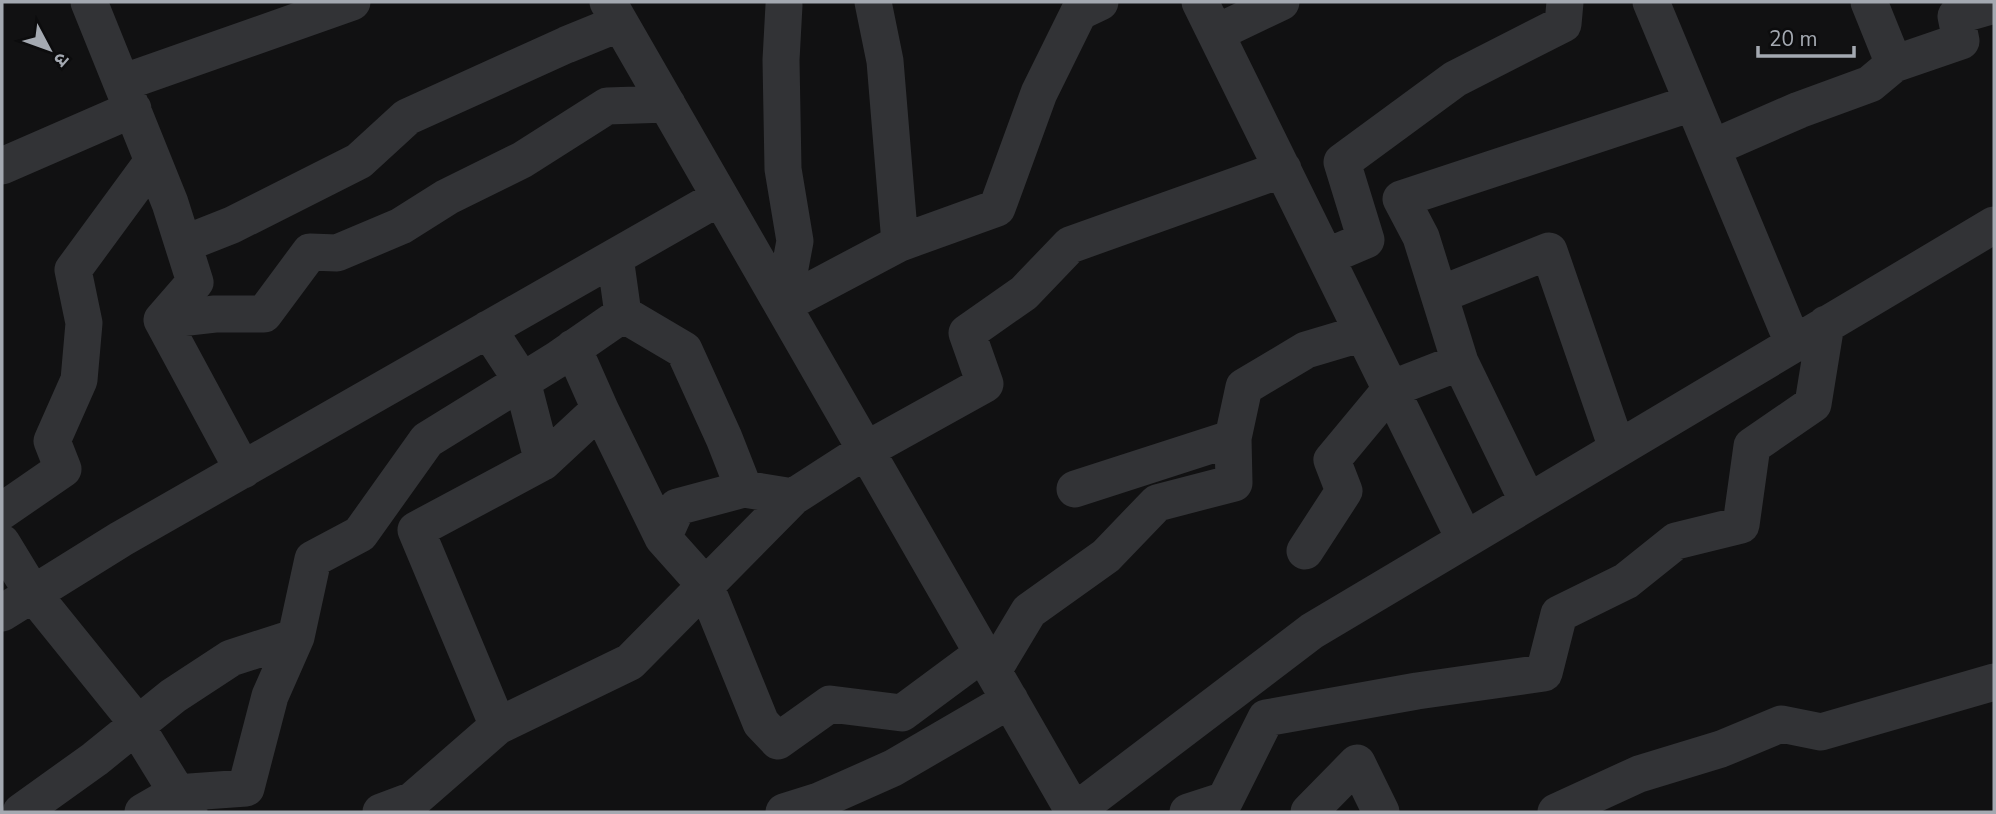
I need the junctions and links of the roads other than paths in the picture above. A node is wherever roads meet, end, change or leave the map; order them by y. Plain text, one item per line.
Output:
1 (89, 2) edge
2 (352, 2) edge
3 (873, 2) edge
4 (1100, 2) edge
5 (1281, 2) edge
6 (1565, 2) edge
7 (1651, 2) edge
8 (1869, 2) edge
9 (784, 5) dead end
10 (1994, 5) edge
11 (614, 12) edge
12 (1208, 18) edge
13 (1894, 64) junction
14 (127, 96) junction
15 (1692, 103) junction
16 (667, 104) junction
17 (1712, 148) junction
18 (153, 161) junction
19 (2, 166) edge
20 (1283, 169) junction
21 (720, 197) junction
22 (1994, 225) edge
23 (900, 243) junction
24 (184, 244) junction
25 (615, 257) junction
26 (1326, 257) junction
27 (1439, 295) junction
28 (783, 305) junction
29 (623, 314) junction
30 (162, 320) junction
31 (1825, 324) junction
32 (488, 329) junction
33 (1363, 333) junction
34 (1793, 343) junction
35 (573, 348) junction
36 (1460, 362) junction
37 (522, 381) junction
38 (1391, 389) junction
39 (600, 409) junction
40 (1233, 438) junction
41 (1617, 448) junction
42 (866, 450) junction
43 (543, 463) junction
44 (243, 470) junction
45 (744, 488) junction
46 (1075, 489) dead end
47 (793, 497) junction
48 (1528, 502) junction
49 (2, 511) edge
50 (663, 538) junction
51 (1465, 540) junction
52 (2, 543) edge
53 (1305, 551) dead end
54 (705, 585) junction
55 (33, 594) junction
56 (2, 613) edge
57 (296, 637) junction
58 (995, 675) junction
59 (1994, 682) edge
60 (138, 724) junction
61 (498, 726) junction
62 (182, 802) edge
63 (21, 812) edge
64 (144, 812) edge
65 (381, 812) edge
66 (784, 812) edge
67 (1074, 812) edge
68 (1188, 812) edge
69 (1309, 812) edge
70 (1381, 812) edge
71 (1556, 812) edge

1 - 14 street
2 - 14 street
3 - 23 street
4 - 23 street
5 - 12 street
6 - 26 street
7 - 15 street
8 - 13 street
9 - 28 street
10 - 13 street
11 - 16 street
11 - 24 street
12 - 20 street
13 - 17 street
14 - 18 street
14 - 19 street
15 - 17 street
15 - 27 street
16 - 21 street
16 - 30 street
17 - 34 street
18 - 24 street
18 - 49 street
20 - 26 street
20 - 42 street
21 - 25 street
21 - 28 street
22 - 31 street
23 - 28 street
24 - 30 street
25 - 29 street
25 - 32 street
26 - 33 street
27 - 36 street
27 - 41 street
28 - 42 street
29 - 35 street
29 - 45 street
30 - 44 street
31 - 34 street
31 - 68 street
32 - 37 street
32 - 44 street
33 - 38 street
33 - 40 street
34 - 41 street
35 - 37 street
35 - 39 street
36 - 38 street
36 - 48 street
37 - 43 street
37 - 57 street
38 - 51 street
38 - 53 street
39 - 43 street
39 - 50 street
40 - 46 street
40 - 58 street
41 - 48 street
42 - 47 street
42 - 58 street
43 - 61 street
44 - 55 street
45 - 47 street
45 - 50 street
47 - 54 street
48 - 51 street
50 - 54 street
51 - 67 street
52 - 55 street
54 - 58 street
54 - 61 street
55 - 56 street
55 - 60 street
57 - 60 street
57 - 62 street
58 - 66 street
58 - 67 street
59 - 71 street
60 - 62 street
60 - 63 street
61 - 65 street
62 - 64 street
69 - 70 street

